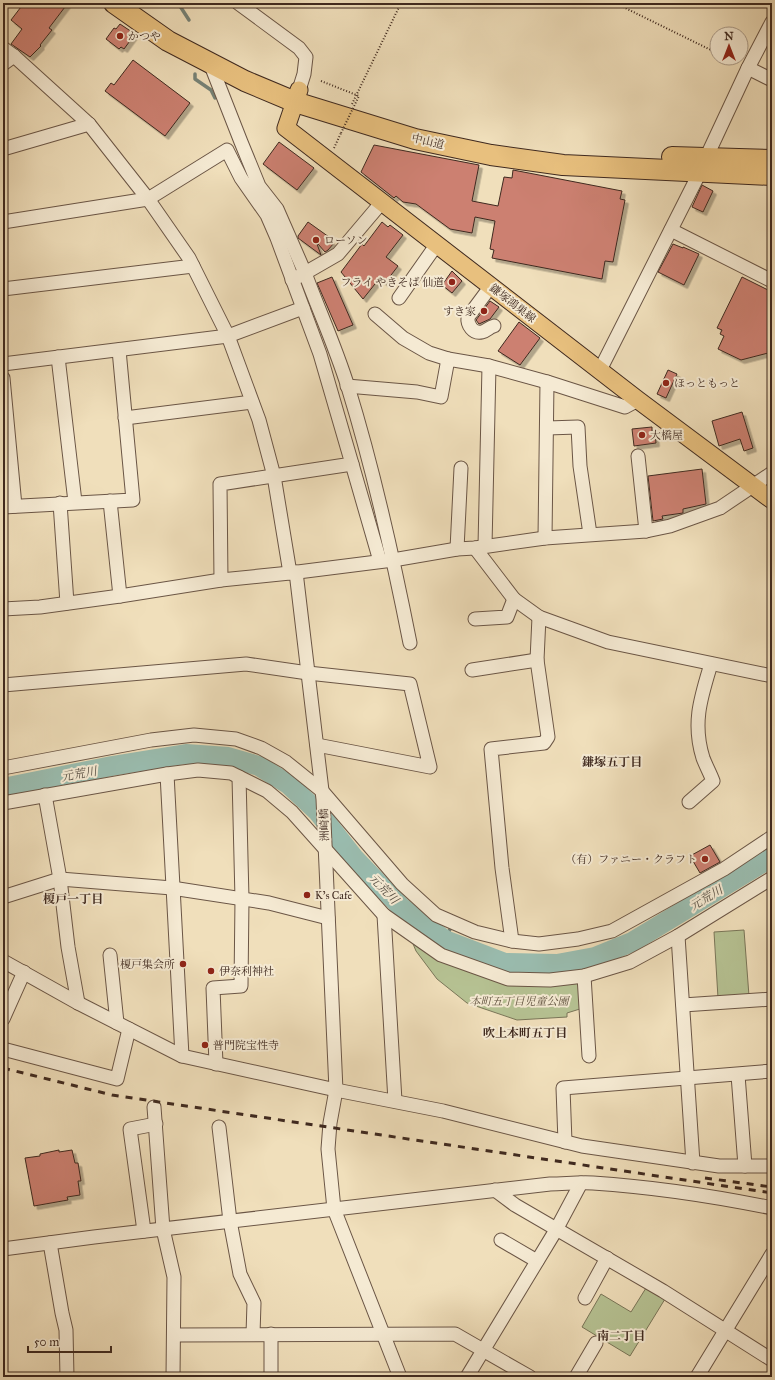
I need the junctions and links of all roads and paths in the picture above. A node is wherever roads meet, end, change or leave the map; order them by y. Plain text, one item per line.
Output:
1 (114, 3) edge
2 (134, 3) edge
3 (238, 3) edge
4 (401, 3) edge
5 (615, 3) edge
6 (772, 22) edge
7 (3, 48) edge
8 (709, 49) edge
9 (14, 56) junction
10 (210, 63) junction
11 (3, 64) edge
12 (748, 68) junction
13 (772, 80) edge
14 (321, 81) dead end
15 (297, 96) junction
16 (355, 101) junction
17 (89, 124) junction
18 (341, 133) dead end
19 (3, 149) edge
20 (772, 160) edge
21 (703, 165) junction
22 (772, 175) edge
23 (148, 199) junction
24 (382, 202) junction
25 (3, 222) edge
26 (671, 230) junction
27 (437, 244) junction
28 (193, 266) junction
29 (305, 273) junction
30 (292, 280) junction
31 (772, 281) edge
32 (491, 286) junction
33 (3, 289) edge
34 (399, 298) dead end
35 (303, 308) junction
36 (375, 314) dead end
37 (494, 326) dead end
38 (228, 336) junction
39 (119, 350) junction
40 (58, 357) junction
41 (448, 359) junction
42 (3, 364) edge
43 (489, 366) junction
44 (600, 370) junction
45 (3, 378) edge
46 (547, 382) junction
47 (348, 386) junction
48 (638, 400) junction
49 (252, 402) junction
50 (125, 418) junction
51 (547, 428) junction
52 (638, 456) dead end
53 (352, 464) junction
54 (461, 468) dead end
55 (772, 473) edge
56 (274, 476) junction
57 (754, 486) junction
58 (772, 500) edge
59 (110, 501) junction
60 (75, 502) junction
61 (60, 503) junction
62 (9, 506) edge
63 (646, 531) junction
64 (590, 534) junction
65 (545, 538) junction
66 (480, 547) junction
67 (457, 549) junction
68 (393, 560) junction
69 (380, 561) junction
70 (293, 572) junction
71 (221, 580) junction
72 (120, 596) junction
73 (514, 599) junction
74 (67, 603) junction
75 (3, 609) edge
76 (539, 617) junction
77 (475, 619) dead end
78 (410, 643) dead end
79 (537, 660) junction
80 (712, 664) junction
81 (472, 670) dead end
82 (308, 673) junction
83 (772, 676) edge
84 (3, 685) edge
85 (317, 745) junction
86 (3, 768) edge
87 (167, 774) junction
88 (239, 777) junction
89 (45, 795) junction
90 (322, 795) junction
91 (689, 802) dead end
92 (3, 803) edge
93 (772, 837) edge
94 (325, 850) junction
95 (772, 878) edge
96 (60, 879) junction
97 (172, 888) junction
98 (3, 897) edge
99 (242, 899) junction
100 (384, 915) junction
101 (328, 918) junction
102 (678, 936) junction
103 (512, 941) junction
104 (110, 955) dead end
105 (3, 961) edge
106 (24, 972) junction
107 (584, 976) junction
108 (772, 999) edge
109 (78, 1003) junction
110 (682, 1005) junction
111 (3, 1019) edge
112 (117, 1022) junction
113 (129, 1029) junction
114 (3, 1048) edge
115 (182, 1056) junction
116 (589, 1056) dead end
117 (216, 1064) junction
118 (772, 1071) edge
119 (738, 1075) junction
120 (687, 1078) junction
121 (336, 1090) junction
122 (395, 1101) junction
123 (154, 1107) dead end
124 (156, 1124) junction
125 (219, 1127) dead end
126 (565, 1142) junction
127 (693, 1163) junction
128 (745, 1166) junction
129 (772, 1166) edge
130 (581, 1183) junction
131 (495, 1190) junction
132 (772, 1208) edge
133 (334, 1209) junction
134 (230, 1221) junction
135 (164, 1229) junction
136 (556, 1230) junction
137 (144, 1231) junction
138 (501, 1240) dead end
139 (50, 1243) junction
140 (3, 1249) edge
141 (772, 1254) edge
142 (607, 1258) junction
143 (537, 1262) junction
144 (585, 1298) dead end
145 (725, 1331) junction
146 (253, 1334) junction
147 (271, 1334) junction
148 (383, 1334) junction
149 (174, 1335) junction
150 (596, 1343) dead end
151 (483, 1350) junction
152 (772, 1360) edge
153 (68, 1377) edge
154 (173, 1377) edge
155 (271, 1377) edge
156 (400, 1377) edge
157 (467, 1377) edge
158 (530, 1377) edge
159 (576, 1377) edge
160 (697, 1377) edge

1 - 10 highway, 中山道
2 - 15 highway, 中山道
3 - 15 street
4 - 16 path
5 - 8 path
6 - 12 street
7 - 9 street, 洲崎橋
9 - 11 street
9 - 17 street, 洲崎橋
10 - 15 highway, 中山道
10 - 29 street
12 - 13 street
12 - 21 street
14 - 16 path
15 - 16 highway, 中山道
15 - 21 highway, 中山道
15 - 24 main road, 鎌塚鴻巣線
16 - 18 path, bridge
16 - 21 highway, 中山道
17 - 19 street
17 - 23 street, 洲崎橋
20 - 21 highway, 中山道
21 - 22 highway, 中山道
21 - 26 street
23 - 25 street
23 - 28 street, 洲崎橋
23 - 30 street
24 - 27 main road, 鎌塚鴻巣線
24 - 29 street
26 - 31 street
26 - 44 street
27 - 32 main road, 鎌塚鴻巣線
27 - 34 street
28 - 33 street
28 - 38 street, 洲崎橋
29 - 30 street
29 - 47 street
30 - 35 street
32 - 37 street
32 - 44 main road, 鎌塚鴻巣線
35 - 38 street
35 - 53 street
36 - 41 street
38 - 39 street
38 - 49 street, 洲崎橋
39 - 40 street
39 - 50 street
40 - 42 street
40 - 60 street
41 - 43 street
41 - 47 street
43 - 46 street
43 - 66 street
44 - 48 main road, 鎌塚鴻巣線
45 - 62 street
46 - 48 street
46 - 51 street
47 - 68 street
48 - 57 main road, 鎌塚鴻巣線
49 - 50 street
49 - 56 street, 洲崎橋
50 - 59 street
51 - 64 street
51 - 65 street
52 - 63 street
53 - 56 street
53 - 69 street
54 - 67 street
55 - 57 street
56 - 70 street, 洲崎橋
56 - 71 street
57 - 58 main road, 鎌塚鴻巣線
57 - 63 street
59 - 60 street
59 - 72 street
60 - 61 street
61 - 62 street
61 - 74 street
63 - 64 street
64 - 65 street
65 - 66 street
66 - 67 street
66 - 73 street
67 - 68 street
68 - 69 street
68 - 78 street
69 - 70 street
70 - 71 street
70 - 82 street, 洲崎橋
71 - 72 street
72 - 74 street
73 - 76 street
73 - 77 street
74 - 75 street
76 - 79 street
76 - 80 street
79 - 81 street
79 - 103 street
80 - 83 street
80 - 91 street
82 - 84 street
82 - 85 street, 洲崎橋
82 - 85 street
85 - 90 street, 洲崎橋
86 - 90 street
87 - 88 street
87 - 89 street
87 - 97 street
88 - 94 street
88 - 99 street
89 - 92 street
89 - 96 street
90 - 94 street, 洲崎橋
90 - 103 street
93 - 103 street
94 - 100 street
94 - 101 street, 洲崎橋
95 - 102 street
96 - 97 street
96 - 98 street
96 - 109 street
97 - 99 street
97 - 115 street
99 - 101 street
99 - 117 street
100 - 107 street
100 - 122 street
101 - 121 street, 洲崎橋
102 - 107 street
102 - 110 street
104 - 112 street
105 - 106 street
106 - 109 street
106 - 111 street
107 - 116 street
108 - 110 street
109 - 112 street
110 - 120 street
112 - 113 street
113 - 114 street
113 - 115 street
115 - 117 street
117 - 121 street
118 - 119 street
119 - 120 street
119 - 128 street
120 - 126 street
120 - 127 street
121 - 122 street
121 - 133 street, 洲崎橋
122 - 126 street
123 - 124 street
124 - 135 street
124 - 137 street
125 - 134 street
126 - 127 street
127 - 128 street
128 - 129 street
130 - 131 street
130 - 132 street
130 - 136 street
131 - 133 street
131 - 136 street
133 - 134 street
133 - 148 street, 洲崎橋
134 - 135 street
134 - 146 street
135 - 137 street
135 - 149 street
136 - 142 street
136 - 143 street
137 - 139 street
138 - 143 street
139 - 140 street
139 - 153 street
141 - 145 street
142 - 144 street
142 - 145 street
143 - 151 street
145 - 152 street
145 - 160 street
146 - 147 street
146 - 149 street
147 - 148 street
147 - 155 street
148 - 151 street
148 - 156 street, 洲崎橋
149 - 154 street
150 - 159 street
151 - 157 street
151 - 158 street

